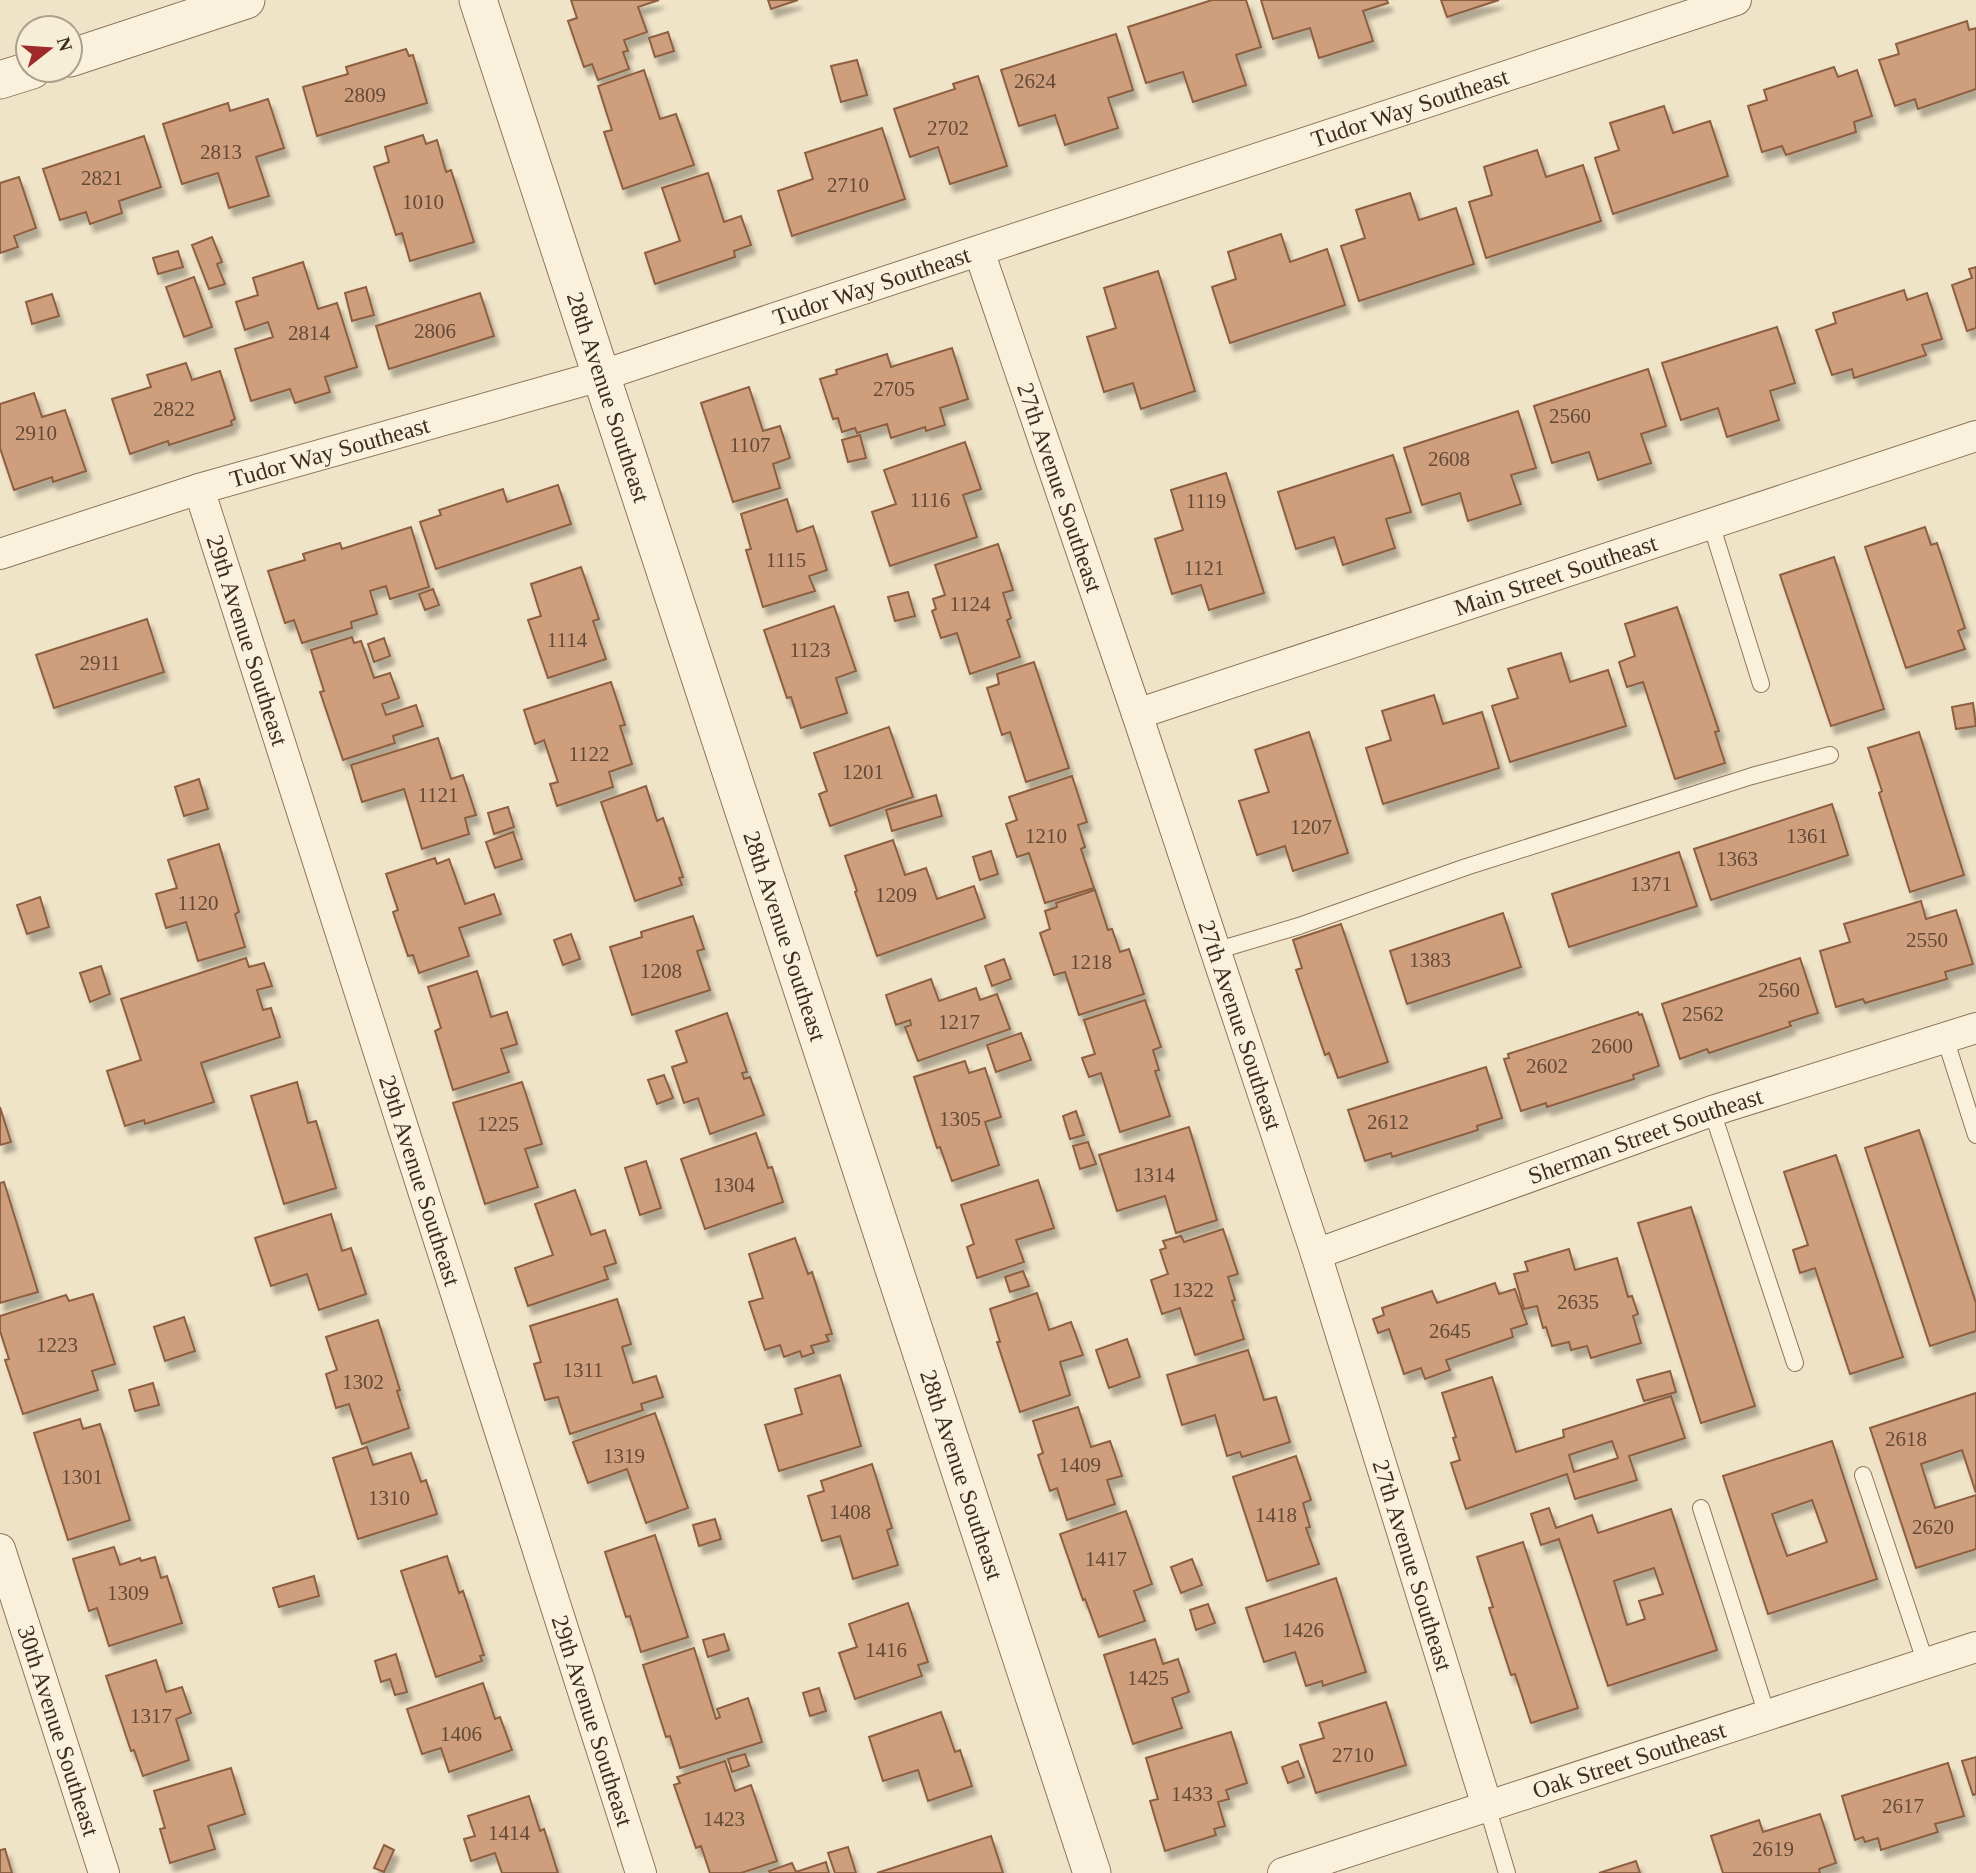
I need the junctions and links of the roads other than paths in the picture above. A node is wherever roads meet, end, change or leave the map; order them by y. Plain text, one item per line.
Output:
1 (246, 0) edge
2 (478, 0) edge
3 (1736, 0) edge
4 (84, 53) edge
5 (979, 251) junction
6 (600, 376) junction
7 (1976, 436) edge
8 (199, 489) junction
9 (1711, 524) junction
10 (0, 554) edge
11 (1761, 684) dead end
12 (1137, 715) junction
13 (1830, 755) dead end
14 (1215, 951) junction
15 (1976, 1028) edge
16 (1945, 1038) junction
17 (1712, 1111) junction
18 (1976, 1135) edge
19 (1316, 1254) junction
20 (1795, 1363) dead end
21 (1863, 1475) dead end
22 (1701, 1508) dead end
23 (0, 1549) edge
24 (1976, 1647) edge
25 (1926, 1664) junction
26 (1767, 1715) junction
27 (1487, 1806) junction
28 (104, 1873) edge
29 (641, 1873) edge
30 (1092, 1873) edge
31 (1283, 1873) edge
32 (1507, 1873) edge

1 - 4 street
2 - 6 street, 28th Avenue Southeast
3 - 5 street, Tudor Way Southeast
5 - 6 street, Tudor Way Southeast
5 - 12 street, 27th Avenue Southeast
6 - 8 street, Tudor Way Southeast
6 - 30 street, 28th Avenue Southeast
7 - 9 street, Main Street Southeast
8 - 10 street, Tudor Way Southeast
8 - 29 street, 29th Avenue Southeast
9 - 11 lane
9 - 12 street, Main Street Southeast
12 - 14 street, 27th Avenue Southeast
13 - 14 lane
14 - 19 street, 27th Avenue Southeast
15 - 16 street, Sherman Street Southeast
16 - 17 street, Sherman Street Southeast
16 - 18 lane
17 - 19 street, Sherman Street Southeast
17 - 20 lane
19 - 27 street, 27th Avenue Southeast
21 - 25 lane
22 - 26 lane
23 - 28 street, 30th Avenue Southeast
24 - 25 street, Oak Street Southeast
25 - 26 street, Oak Street Southeast
26 - 27 street, Oak Street Southeast
27 - 31 street, Oak Street Southeast
27 - 32 lane

